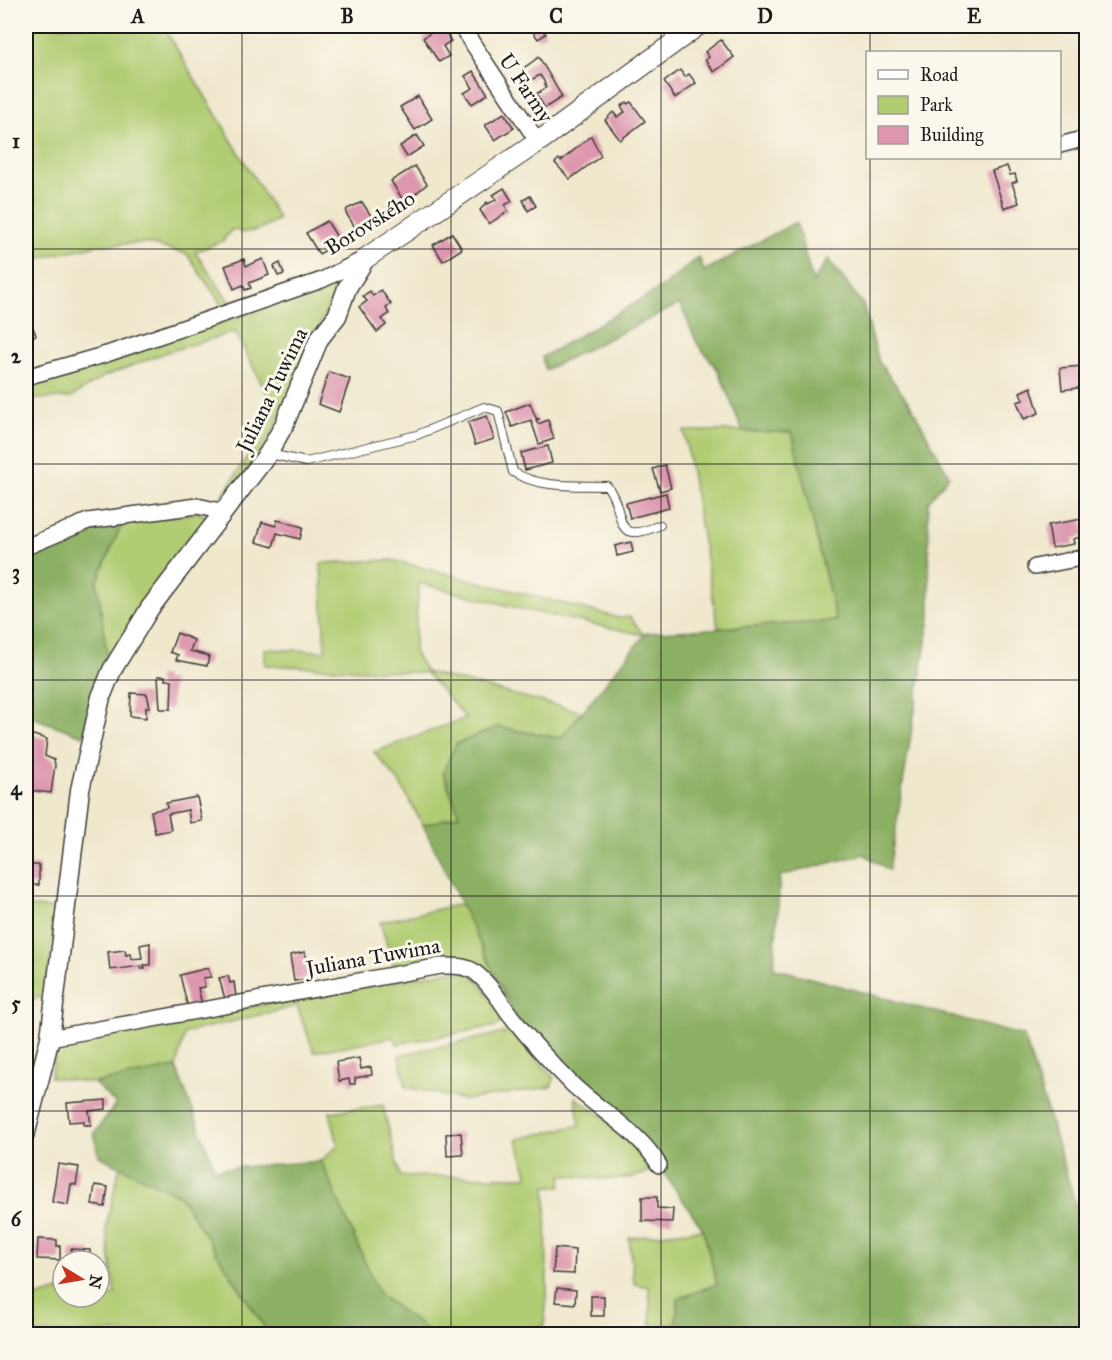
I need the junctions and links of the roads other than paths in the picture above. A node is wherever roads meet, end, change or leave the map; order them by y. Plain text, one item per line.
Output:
1 (461, 26) edge
2 (697, 26) edge
3 (1086, 138) edge
4 (538, 142) junction
5 (1061, 144) edge
6 (366, 258) junction
7 (333, 274) junction
8 (347, 288) junction
9 (26, 377) edge
10 (268, 454) junction
11 (225, 512) junction
12 (660, 525) dead end
13 (26, 547) edge
14 (1086, 557) edge
15 (1035, 567) dead end
16 (50, 1038) junction
17 (26, 1132) edge
18 (659, 1165) dead end

1 - 4 street, U Farmy
2 - 4 main road, Borovského
3 - 5 street
4 - 6 main road, Borovského
6 - 7 street, Borovského
6 - 8 street, Juliana Tuwima
7 - 8 street
7 - 9 street, Borovského
8 - 10 street, Juliana Tuwima
10 - 11 street, Juliana Tuwima
10 - 12 lane
11 - 13 street
11 - 16 street, Juliana Tuwima
14 - 15 street
16 - 17 street, Juliana Tuwima
16 - 18 street, Juliana Tuwima

